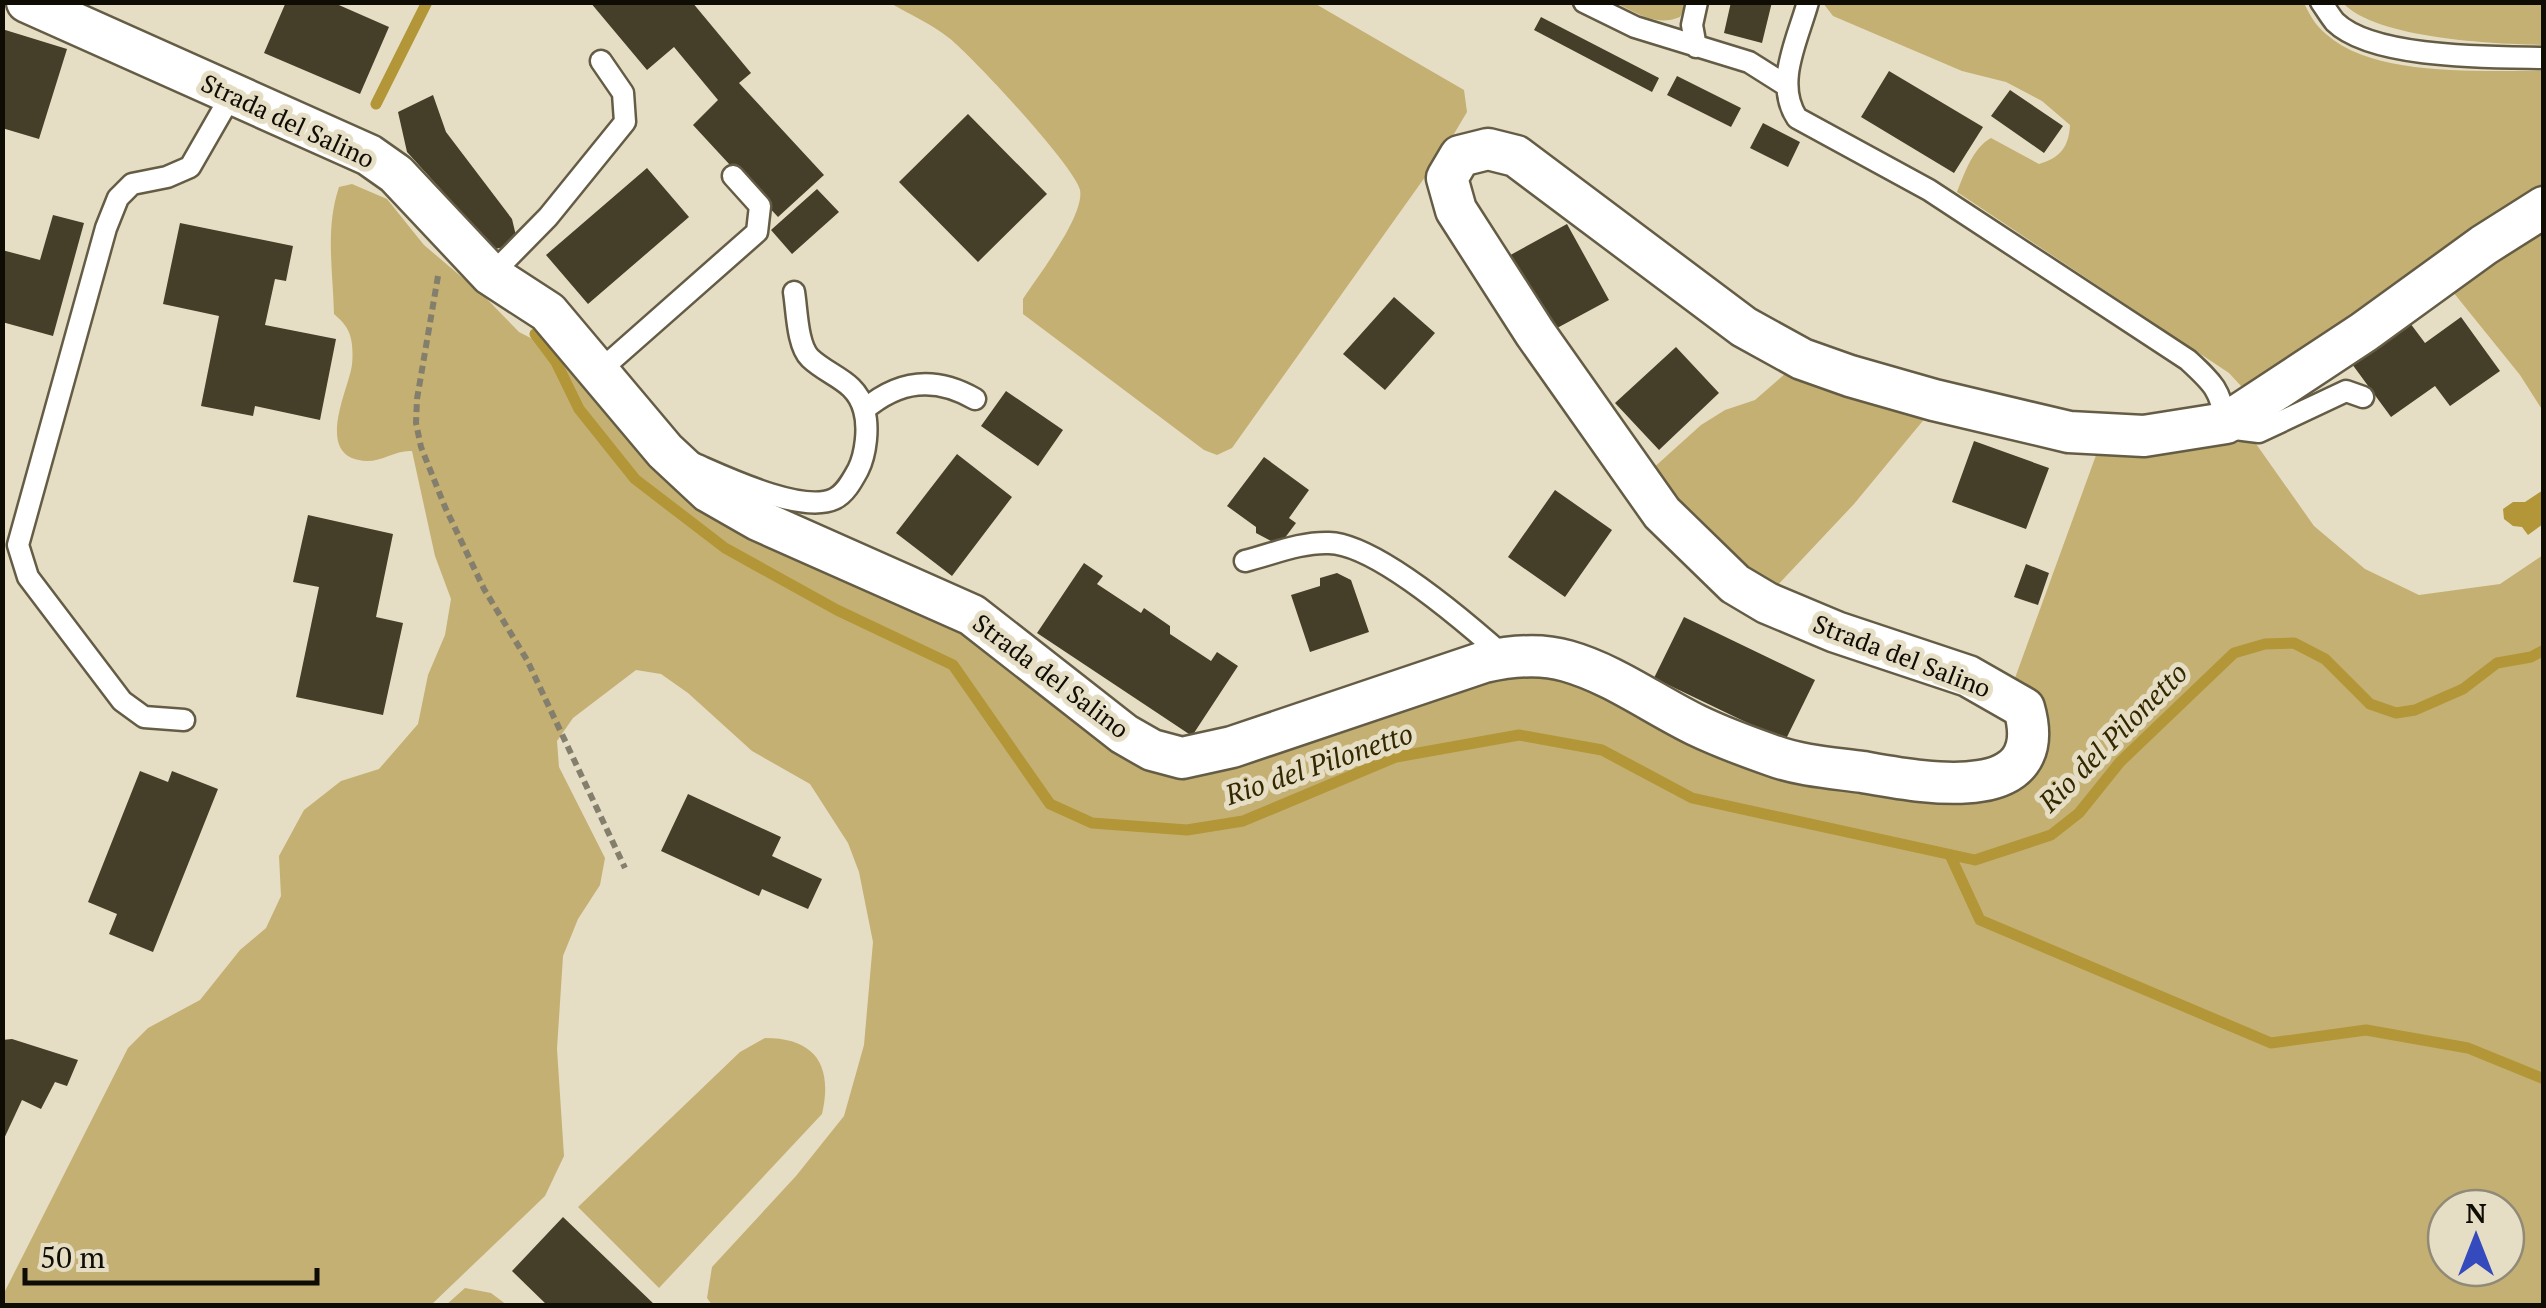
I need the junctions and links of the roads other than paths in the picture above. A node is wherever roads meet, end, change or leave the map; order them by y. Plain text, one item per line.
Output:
1 (27, 2) edge
2 (1584, 2) edge
3 (1697, 2) edge
4 (1808, 2) edge
5 (2321, 2) edge
6 (1696, 47) junction
7 (2544, 58) edge
8 (600, 61) dead end
9 (1787, 86) junction
10 (232, 94) junction
11 (733, 176) dead end
12 (2544, 207) edge
13 (492, 274) junction
14 (794, 292) dead end
15 (597, 368) junction
16 (2364, 397) dead end
17 (975, 399) dead end
18 (864, 410) junction
19 (2226, 423) junction
20 (666, 450) junction
21 (1245, 561) dead end
22 (1505, 657) junction
23 (184, 720) dead end

1 - 10 street, Strada del Salino
2 - 6 lane
3 - 6 lane
4 - 9 lane
5 - 7 lane
6 - 9 lane
8 - 13 lane
9 - 19 lane
10 - 13 street, Strada del Salino
10 - 23 lane
11 - 15 lane
12 - 19 street, Strada del Salino
13 - 15 street, Strada del Salino
14 - 18 lane
15 - 20 street, Strada del Salino
16 - 19 lane
17 - 18 lane
18 - 20 lane
19 - 22 street, Strada del Salino
20 - 22 street, Strada del Salino
21 - 22 lane

